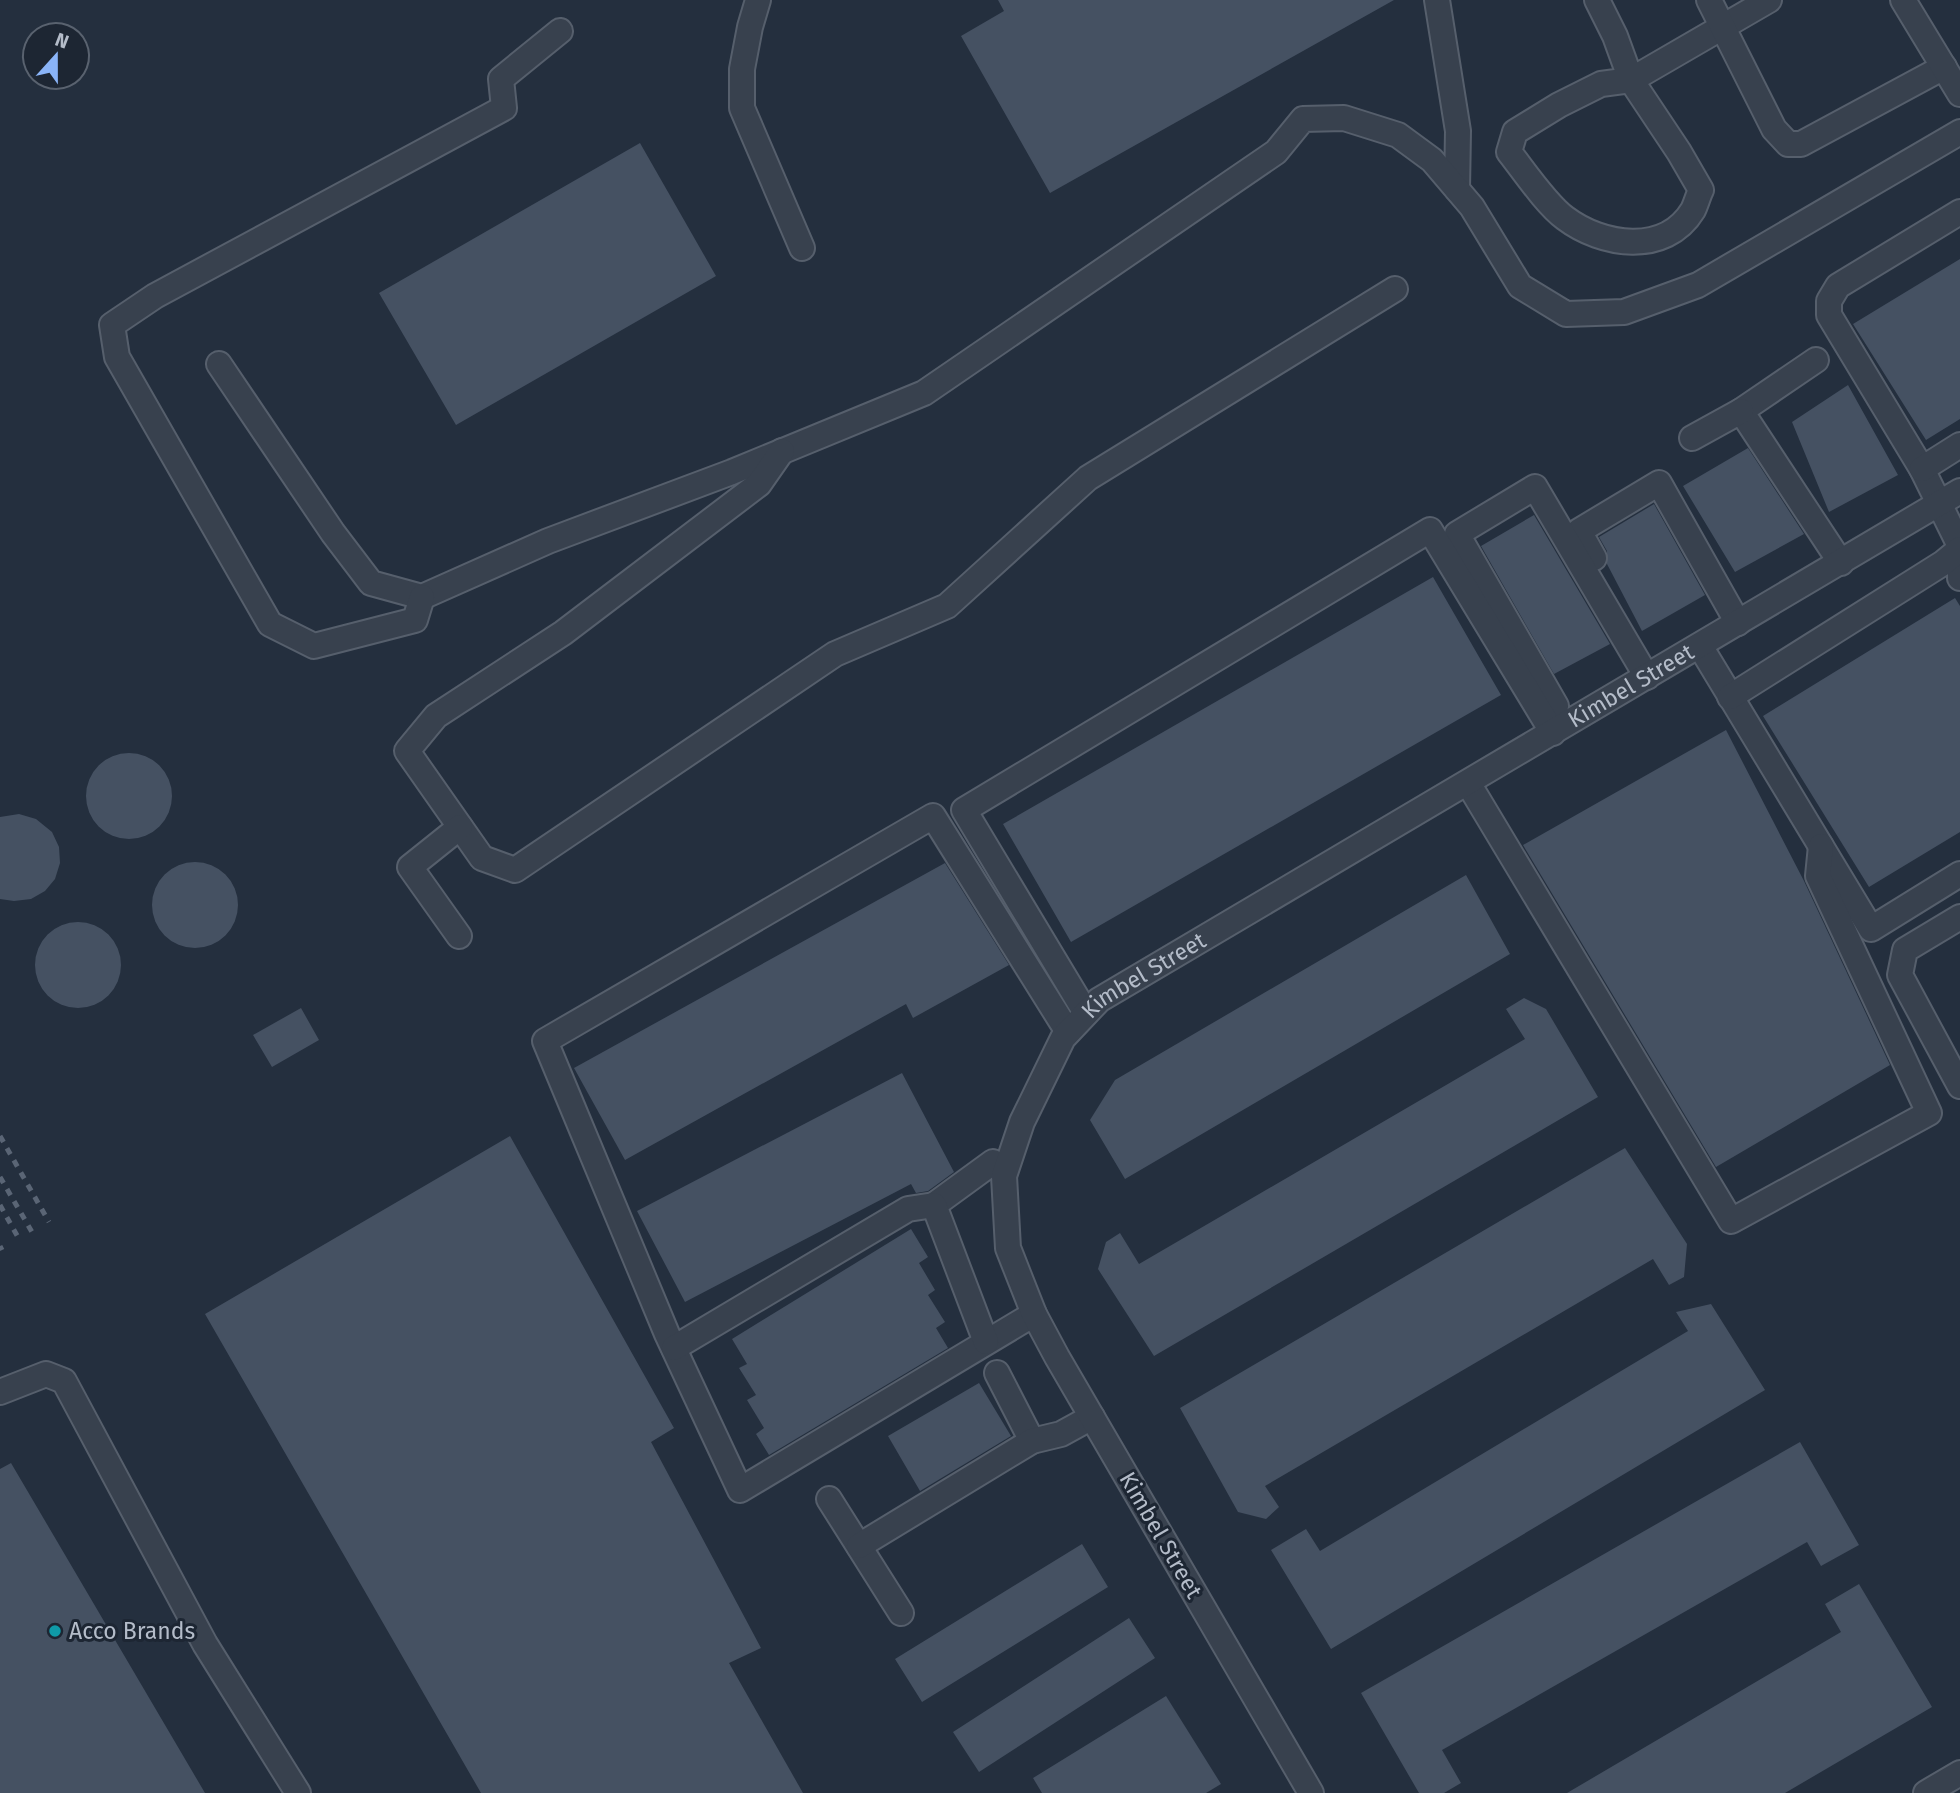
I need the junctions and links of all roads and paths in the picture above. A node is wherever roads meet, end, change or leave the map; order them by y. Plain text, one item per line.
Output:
1 (758, 0) edge
2 (1437, 0) edge
3 (1597, 0) edge
4 (1709, 0) edge
5 (1769, 0) edge
6 (1903, 0) edge
7 (1723, 25) junction
8 (560, 32) dead end
9 (1944, 67) junction
10 (1631, 80) junction
11 (1960, 94) edge
12 (1960, 132) edge
13 (1457, 189) junction
14 (1960, 212) edge
15 (802, 248) dead end
16 (1395, 289) dead end
17 (1816, 360) dead end
18 (219, 364) dead end
19 (1741, 411) junction
20 (1692, 438) dead end
21 (1960, 444) edge
22 (782, 451) junction
23 (1922, 469) junction
24 (1960, 491) edge
25 (1939, 504) junction
26 (1960, 548) edge
27 (1841, 563) junction
28 (1960, 572) edge
29 (1960, 578) edge
30 (422, 597) junction
31 (1738, 623) junction
32 (1700, 646) junction
33 (1653, 673) junction
34 (1730, 696) junction
35 (1559, 729) junction
36 (1468, 783) junction
37 (460, 827) junction
38 (1821, 846) junction
39 (1960, 874) edge
40 (1960, 917) edge
41 (459, 936) dead end
42 (1086, 1013) junction
43 (1068, 1032) junction
44 (1960, 1086) edge
45 (993, 1161) dead end
46 (934, 1205) junction
47 (1034, 1314) junction
48 (986, 1342) junction
49 (674, 1348) junction
50 (997, 1373) dead end
51 (0, 1392) edge
52 (1092, 1417) junction
53 (1032, 1441) junction
54 (829, 1499) dead end
55 (859, 1546) junction
56 (901, 1613) dead end
57 (1960, 1773) edge
58 (299, 1793) edge
59 (1311, 1793) edge
60 (1926, 1793) edge

1 - 15 street
2 - 13 street
3 - 10 street
4 - 7 street
5 - 7 street
6 - 9 street
7 - 9 street
7 - 10 street
8 - 30 street
9 - 11 street
10 - 10 street
12 - 13 street
13 - 22 street
14 - 23 street
16 - 37 street
17 - 19 street
18 - 30 street
19 - 20 street
19 - 27 street
21 - 23 street
22 - 30 street
22 - 37 street
23 - 25 street
24 - 25 street, Kimbel Street
25 - 26 street
25 - 27 street, Kimbel Street
26 - 34 street
27 - 31 street, Kimbel Street
28 - 29 street
31 - 32 street, Kimbel Street
31 - 33 street
32 - 33 street, Kimbel Street
32 - 34 street
33 - 35 street, Kimbel Street
33 - 35 street
34 - 38 street
35 - 36 street, Kimbel Street
35 - 42 street
36 - 38 street
36 - 42 street, Kimbel Street
37 - 41 street
38 - 39 street
40 - 44 street
42 - 43 street, Kimbel Street
43 - 47 street, Kimbel Street
43 - 49 street
45 - 46 street
46 - 48 street
46 - 49 street
47 - 48 street
47 - 52 street, Kimbel Street
48 - 49 street
50 - 53 street
51 - 58 street
52 - 53 street
52 - 59 street, Kimbel Street
53 - 55 street
54 - 55 street
55 - 56 street
57 - 60 street

